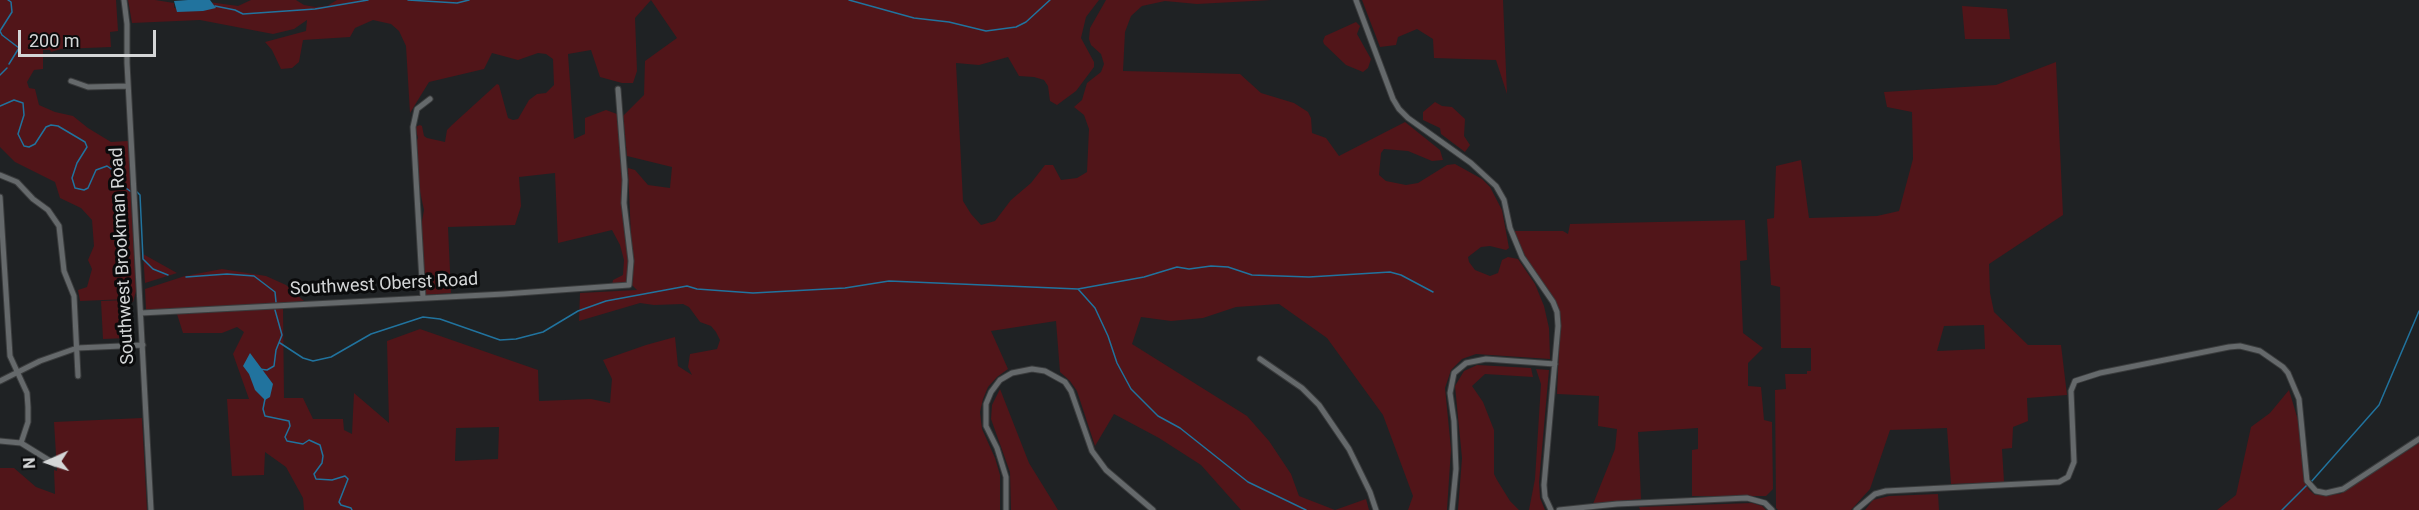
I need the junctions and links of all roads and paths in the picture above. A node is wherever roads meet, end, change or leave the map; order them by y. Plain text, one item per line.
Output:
1 (124, 0) edge
2 (1356, 0) edge
3 (71, 81) dead end
4 (128, 86) junction
5 (618, 89) dead end
6 (430, 99) dead end
7 (0, 175) edge
8 (0, 197) edge
9 (423, 298) junction
10 (141, 313) junction
11 (8, 322) junction
12 (0, 323) edge
13 (143, 345) junction
14 (76, 348) junction
15 (1260, 359) dead end
16 (1555, 364) junction
17 (16, 373) junction
18 (78, 376) dead end
19 (0, 381) edge
20 (2419, 439) edge
21 (0, 441) edge
22 (21, 442) junction
23 (55, 464) dead end
24 (151, 510) edge
25 (1006, 510) edge
26 (1154, 510) edge
27 (1376, 510) edge
28 (1452, 510) edge
29 (1551, 510) edge
30 (1559, 510) edge
31 (1772, 510) edge
32 (1856, 510) edge

1 - 4 street, Southwest Brookman Road
2 - 16 street
3 - 4 street
4 - 10 street, Southwest Brookman Road
5 - 9 street, Southwest Oberst Road
6 - 9 street
7 - 14 street
8 - 11 street
9 - 10 street, Southwest Oberst Road
10 - 13 street, Southwest Brookman Road
11 - 12 street
11 - 17 street
13 - 14 street
13 - 24 street, Southwest Brookman Road
14 - 17 street
14 - 18 street
15 - 27 street
16 - 28 street
16 - 29 street
17 - 19 street
17 - 22 street
20 - 32 street
21 - 22 street
22 - 23 street
25 - 26 street
30 - 31 street

